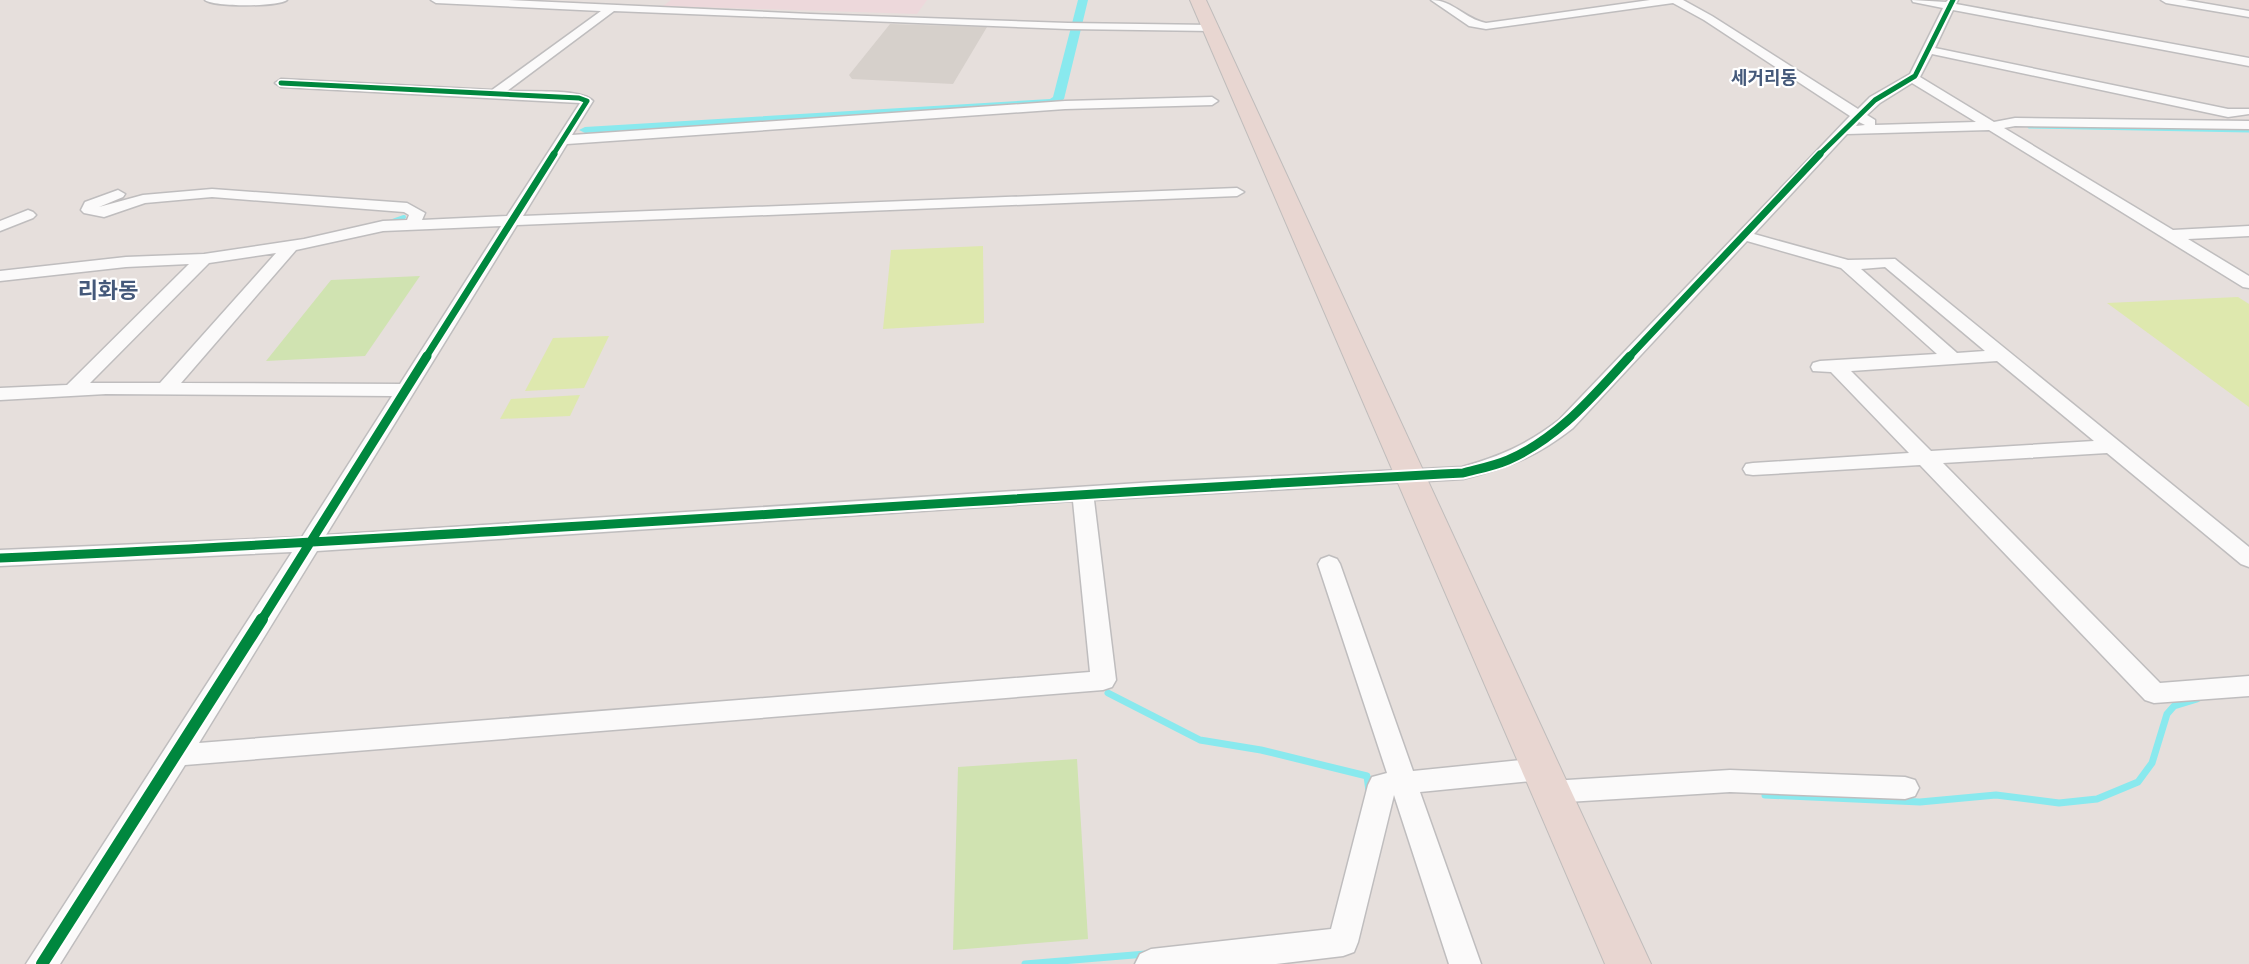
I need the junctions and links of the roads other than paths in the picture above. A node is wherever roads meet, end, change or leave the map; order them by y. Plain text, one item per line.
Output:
1 (210, 0) edge
2 (282, 0) edge
3 (436, 0) edge
4 (661, 0) edge
5 (1198, 0) edge
6 (1436, 0) edge
7 (1674, 0) edge
8 (1917, 0) edge
9 (2166, 0) edge
10 (1950, 3) edge
11 (609, 9) junction
12 (647, 11) junction
13 (2249, 14) edge
14 (1212, 28) junction
15 (1928, 50) junction
16 (2249, 62) edge
17 (1913, 78) junction
18 (281, 83) dead end
19 (496, 93) junction
20 (1212, 101) dead end
21 (2249, 108) edge
22 (1858, 116) junction
23 (2249, 125) edge
24 (1993, 126) junction
25 (1878, 129) junction
26 (1843, 130) junction
27 (2249, 138) edge
28 (562, 140) junction
29 (1237, 192) dead end
30 (118, 194) dead end
31 (28, 214) dead end
32 (512, 222) junction
33 (413, 225) junction
34 (0, 226) edge
35 (2249, 231) edge
36 (2172, 235) junction
37 (1745, 236) junction
38 (292, 245) junction
39 (204, 259) junction
40 (1847, 265) junction
41 (0, 276) edge
42 (2249, 283) edge
43 (2004, 355) junction
44 (1952, 358) junction
45 (165, 389) junction
46 (404, 390) junction
47 (71, 391) junction
48 (0, 394) edge
49 (2115, 446) junction
50 (1924, 458) junction
51 (1753, 469) dead end
52 (1412, 477) junction
53 (1083, 495) junction
54 (308, 544) junction
55 (0, 558) edge
56 (2249, 559) edge
57 (1329, 564) dead end
58 (2249, 686) edge
59 (177, 755) junction
60 (1546, 780) junction
61 (1403, 783) junction
62 (1905, 788) dead end
63 (42, 964) edge
64 (1151, 964) edge
65 (1466, 964) edge
66 (1628, 964) edge

1 - 2 street
3 - 11 street
4 - 12 street
5 - 14 highway
6 - 7 street
7 - 22 street
8 - 10 street
9 - 13 street
10 - 15 street
10 - 16 street
11 - 12 street
11 - 19 street
12 - 14 street
14 - 52 highway
15 - 17 street
15 - 21 street
17 - 22 street
17 - 24 street
18 - 19 street
19 - 28 street
20 - 28 street
22 - 25 street
22 - 26 street
23 - 24 street
24 - 25 street
24 - 27 street
24 - 36 street
25 - 26 street
26 - 37 street
28 - 32 street
29 - 32 street
30 - 33 street
31 - 34 street
32 - 33 street
32 - 46 street
33 - 38 street
35 - 36 street
36 - 42 street
37 - 40 street
37 - 52 street
38 - 39 street
38 - 45 street
39 - 41 street
39 - 47 street
40 - 43 street
40 - 44 street
43 - 44 street
43 - 49 street
44 - 50 street
45 - 46 street
45 - 47 street
46 - 54 street
47 - 48 street
49 - 50 street
49 - 56 street
50 - 51 street
50 - 58 street
52 - 53 street
52 - 60 highway
53 - 54 street
53 - 59 street
54 - 55 street
54 - 59 street
57 - 61 street
59 - 63 street
60 - 61 street
60 - 62 street
60 - 66 highway
61 - 64 street
61 - 65 street

